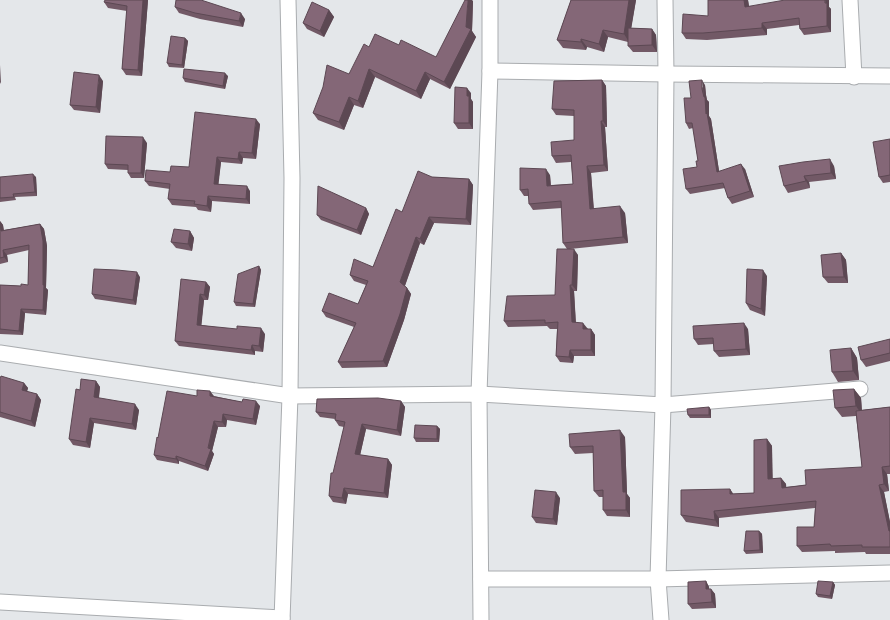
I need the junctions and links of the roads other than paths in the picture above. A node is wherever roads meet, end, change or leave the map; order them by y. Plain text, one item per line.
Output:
1 (288, 0) edge
2 (490, 0) edge
3 (665, 0) edge
4 (850, 0) edge
5 (490, 71) junction
6 (666, 74) junction
7 (890, 76) edge
8 (854, 77) junction
9 (0, 353) edge
10 (860, 389) dead end
11 (479, 394) junction
12 (290, 396) junction
13 (663, 405) junction
14 (890, 573) edge
15 (481, 578) junction
16 (658, 579) junction
17 (0, 602) edge
18 (282, 619) edge
19 (481, 620) edge
20 (661, 620) edge

1 - 12 street
2 - 5 street
3 - 6 street
4 - 8 street
5 - 6 street
5 - 11 street
6 - 8 street
6 - 13 street
7 - 8 street
9 - 12 street
10 - 13 street
11 - 12 street
11 - 13 street
11 - 15 street
12 - 18 street
13 - 16 street
14 - 16 street
15 - 16 street
15 - 19 street
16 - 20 street
17 - 18 street

